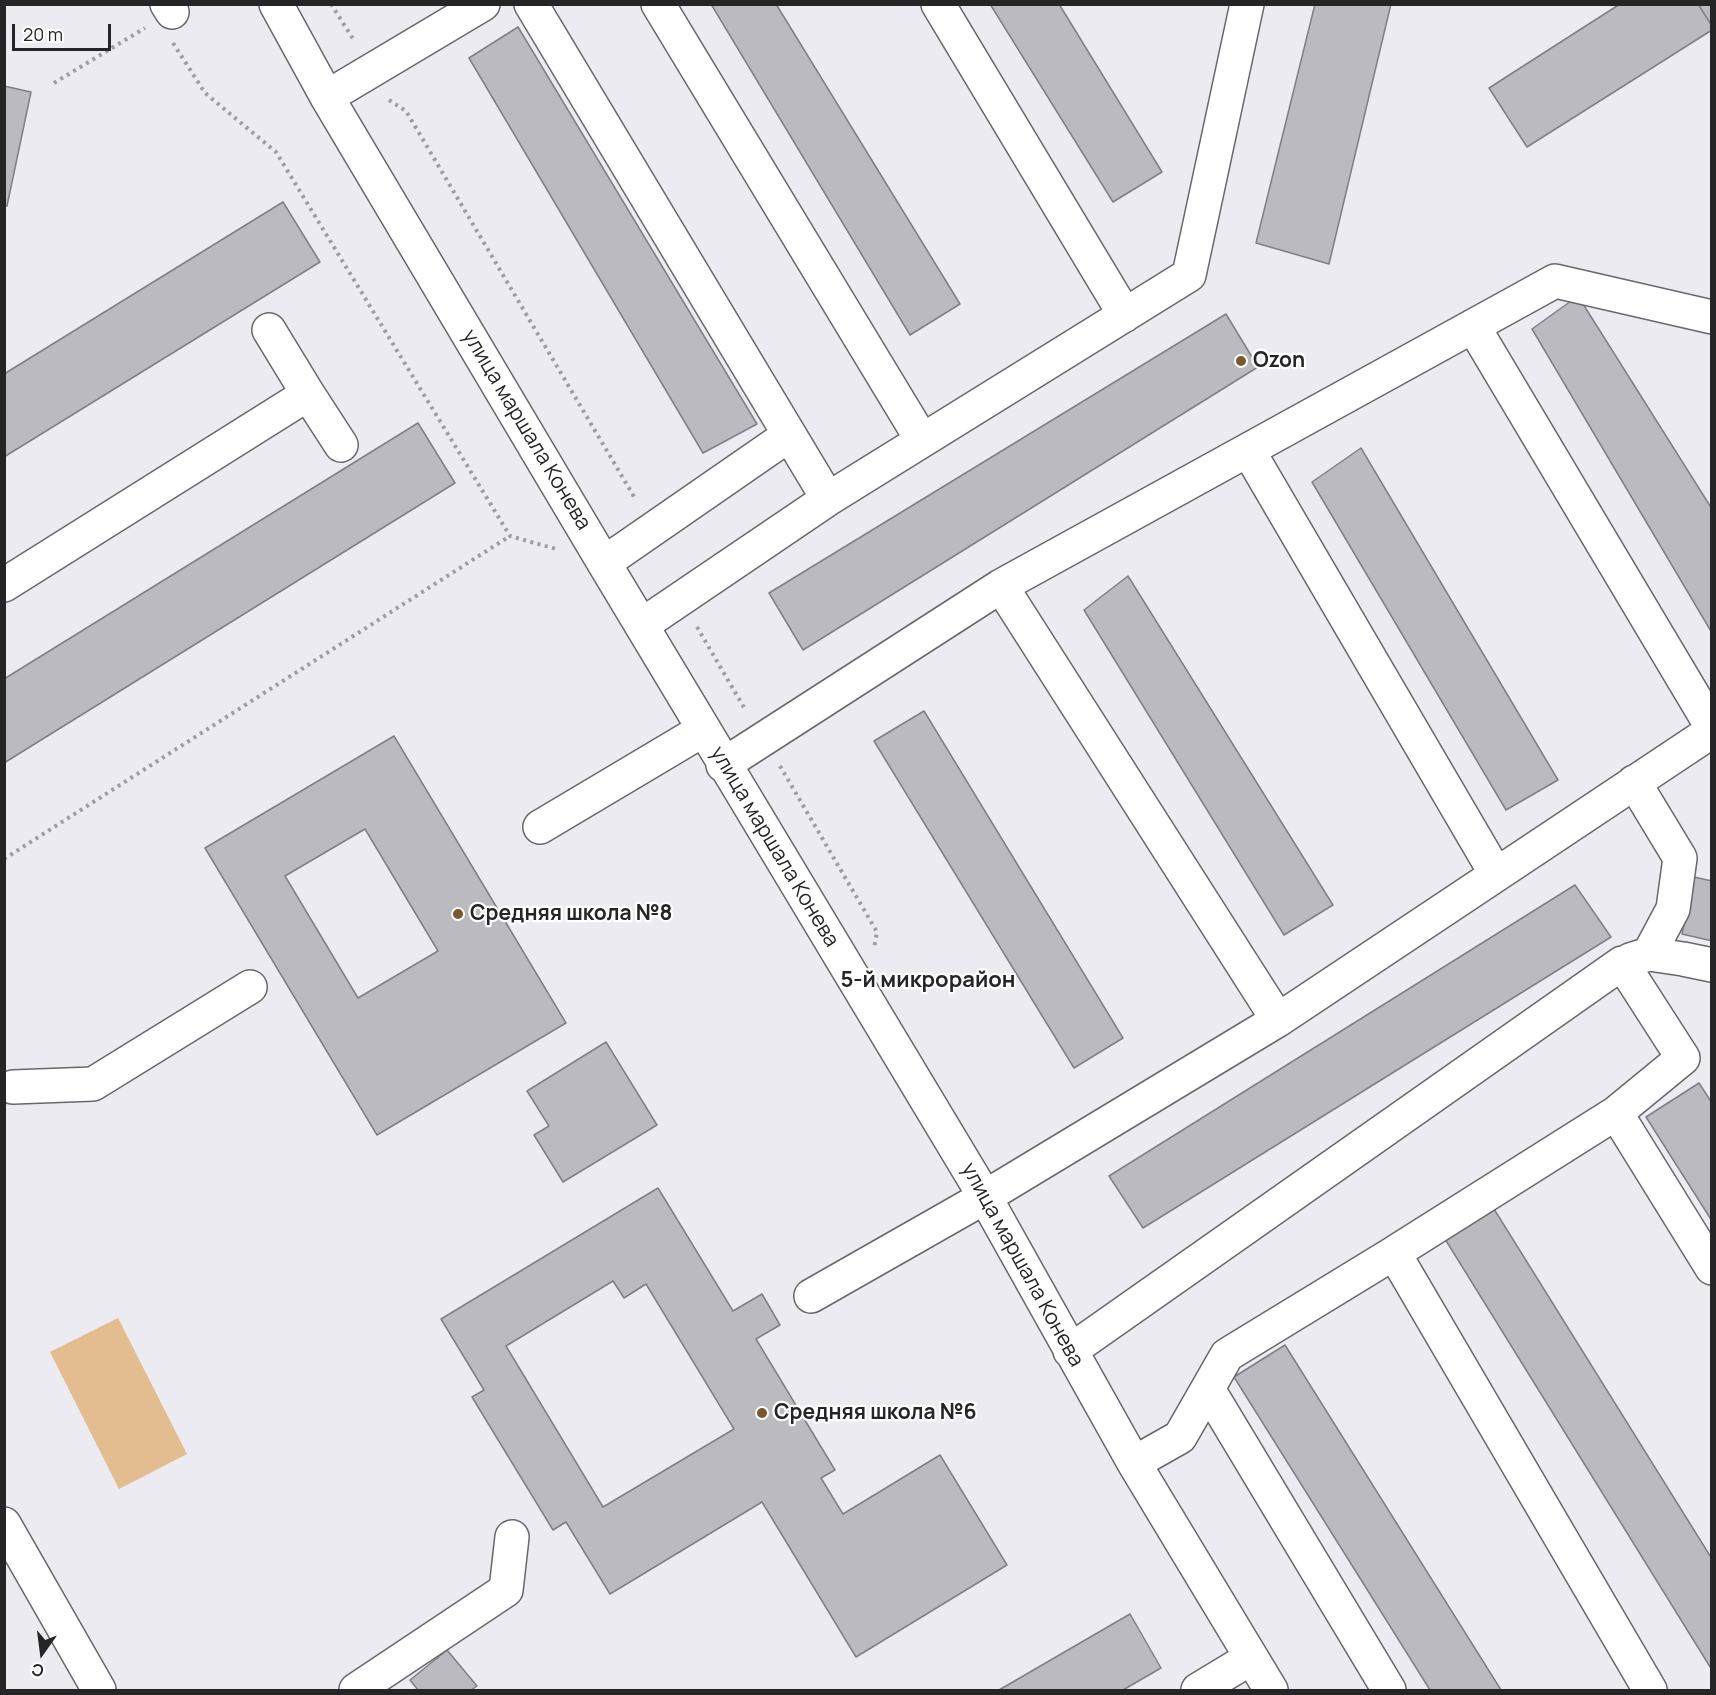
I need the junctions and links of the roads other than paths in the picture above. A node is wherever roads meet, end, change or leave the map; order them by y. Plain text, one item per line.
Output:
1 (276, 4) edge
2 (531, 4) edge
3 (658, 4) edge
4 (938, 4) edge
5 (1247, 4) edge
6 (478, 6) edge
7 (327, 97) junction
8 (1125, 315) junction
9 (1712, 317) edge
10 (1473, 326) junction
11 (269, 330) dead end
12 (308, 394) junction
13 (789, 435) junction
14 (922, 440) junction
15 (341, 445) dead end
16 (1248, 450) junction
17 (828, 499) junction
18 (604, 563) junction
19 (4, 585) edge
20 (1001, 586) junction
21 (642, 625) junction
22 (1712, 729) edge
23 (703, 730) junction
24 (723, 765) junction
25 (1634, 782) junction
26 (540, 827) dead end
27 (1496, 874) junction
28 (1636, 958) junction
29 (1712, 965) edge
30 (250, 987) dead end
31 (1278, 1020) junction
32 (7, 1082) edge
33 (1616, 1113) junction
34 (985, 1197) junction
35 (1394, 1253) junction
36 (1712, 1268) edge
37 (811, 1296) dead end
38 (1070, 1351) junction
39 (1208, 1389) junction
40 (1134, 1463) junction
41 (4, 1524) edge
42 (512, 1537) dead end
43 (1251, 1658) junction
44 (99, 1690) edge
45 (356, 1690) edge
46 (1198, 1690) edge
47 (1271, 1690) edge
48 (1389, 1690) edge
49 (1650, 1690) edge

1 - 7 street, улица маршала Конева
2 - 13 street
3 - 14 street
4 - 8 street
5 - 8 street
6 - 7 street
7 - 18 street, улица маршала Конева
8 - 14 street
9 - 10 street
10 - 16 street
10 - 22 street
11 - 12 street
12 - 15 street
12 - 19 street
13 - 17 street
13 - 18 street
14 - 17 street
16 - 20 street
16 - 27 street
17 - 21 street
18 - 21 street, улица маршала Конева
20 - 24 street
20 - 31 street
21 - 23 street, улица маршала Конева
22 - 25 street
23 - 24 street, улица маршала Конева
23 - 26 street
24 - 34 street, улица маршала Конева
25 - 27 street
25 - 28 street
27 - 31 street
28 - 29 street
28 - 33 street
28 - 38 street
30 - 32 street
31 - 34 street
33 - 35 street
33 - 36 street
34 - 37 street
34 - 38 street, улица маршала Конева
35 - 39 street
35 - 49 street
38 - 40 street, улица маршала Конева
39 - 40 street
39 - 48 street
40 - 43 street, улица маршала Конева
41 - 44 street
42 - 45 street
43 - 46 street
43 - 47 street, улица маршала Конева

